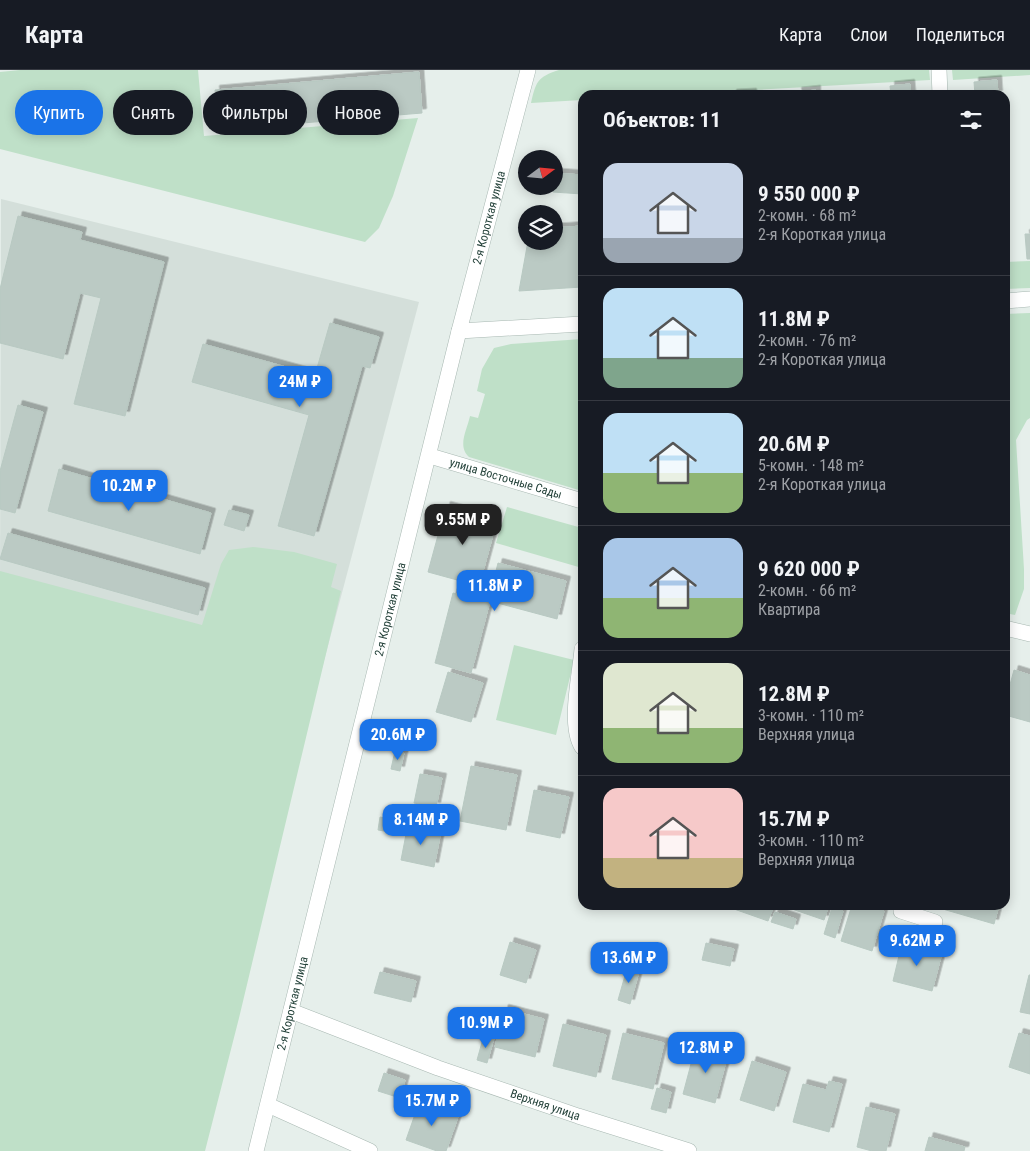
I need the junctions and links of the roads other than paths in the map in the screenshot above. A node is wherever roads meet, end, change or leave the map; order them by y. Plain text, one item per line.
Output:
1 (528, 70) edge
2 (939, 70) edge
3 (940, 90) edge
4 (1030, 299) edge
5 (1010, 301) edge
6 (578, 324) edge
7 (459, 331) junction
8 (430, 456) junction
9 (578, 500) edge
10 (1010, 629) edge
11 (1030, 634) edge
12 (578, 689) edge
13 (578, 736) edge
14 (901, 910) edge
15 (935, 922) dead end
16 (291, 1011) junction
17 (268, 1105) junction
18 (256, 1151) edge
19 (370, 1151) edge
20 (689, 1151) edge

1 - 7 street, 2-я Короткая улица
2 - 3 street
4 - 5 street
6 - 7 street
7 - 8 street, 2-я Короткая улица
8 - 9 street, улица Восточные Сады
8 - 16 street, 2-я Короткая улица
10 - 11 street
12 - 13 street
14 - 15 street
16 - 17 street, 2-я Короткая улица
16 - 20 street, Верхняя улица
17 - 18 street, 2-я Короткая улица
17 - 19 street

